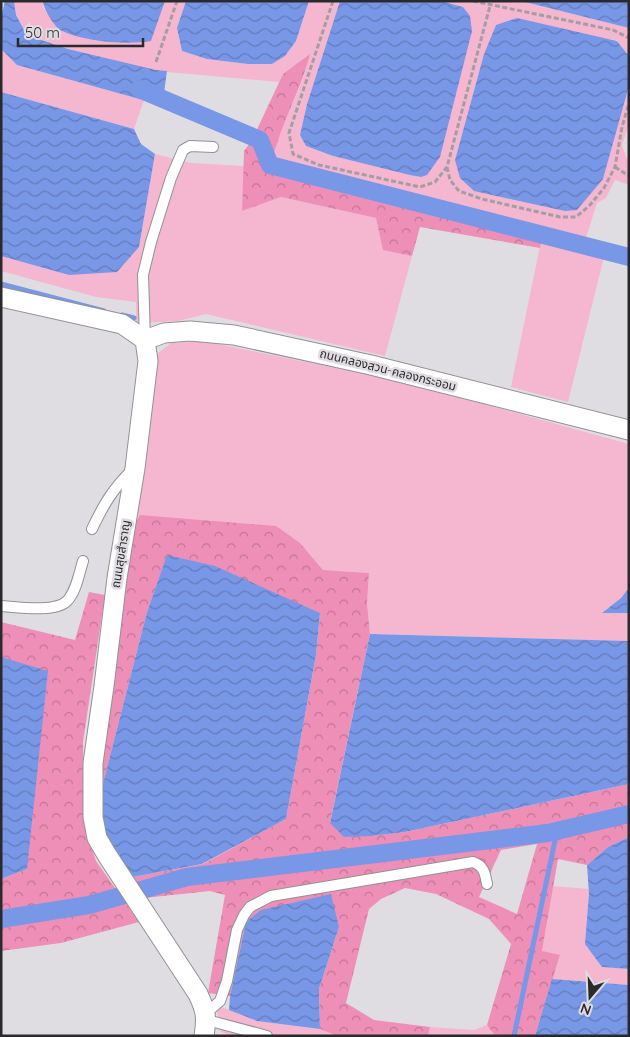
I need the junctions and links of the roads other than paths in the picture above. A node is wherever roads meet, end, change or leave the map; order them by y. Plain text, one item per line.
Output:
1 (213, 147) dead end
2 (1, 297) edge
3 (145, 340) junction
4 (629, 430) edge
5 (135, 468) junction
6 (92, 529) dead end
7 (82, 561) dead end
8 (1, 606) edge
9 (487, 884) dead end
10 (205, 1022) edge
11 (267, 1036) edge

1 - 3 lane
2 - 3 street
3 - 4 street, ถนนคลองสวน-คลองกระออม
3 - 5 street, ถนนสุขสำราญ
5 - 6 lane
5 - 10 street, ถนนสุขสำราญ
7 - 8 lane
9 - 10 lane
10 - 11 lane

